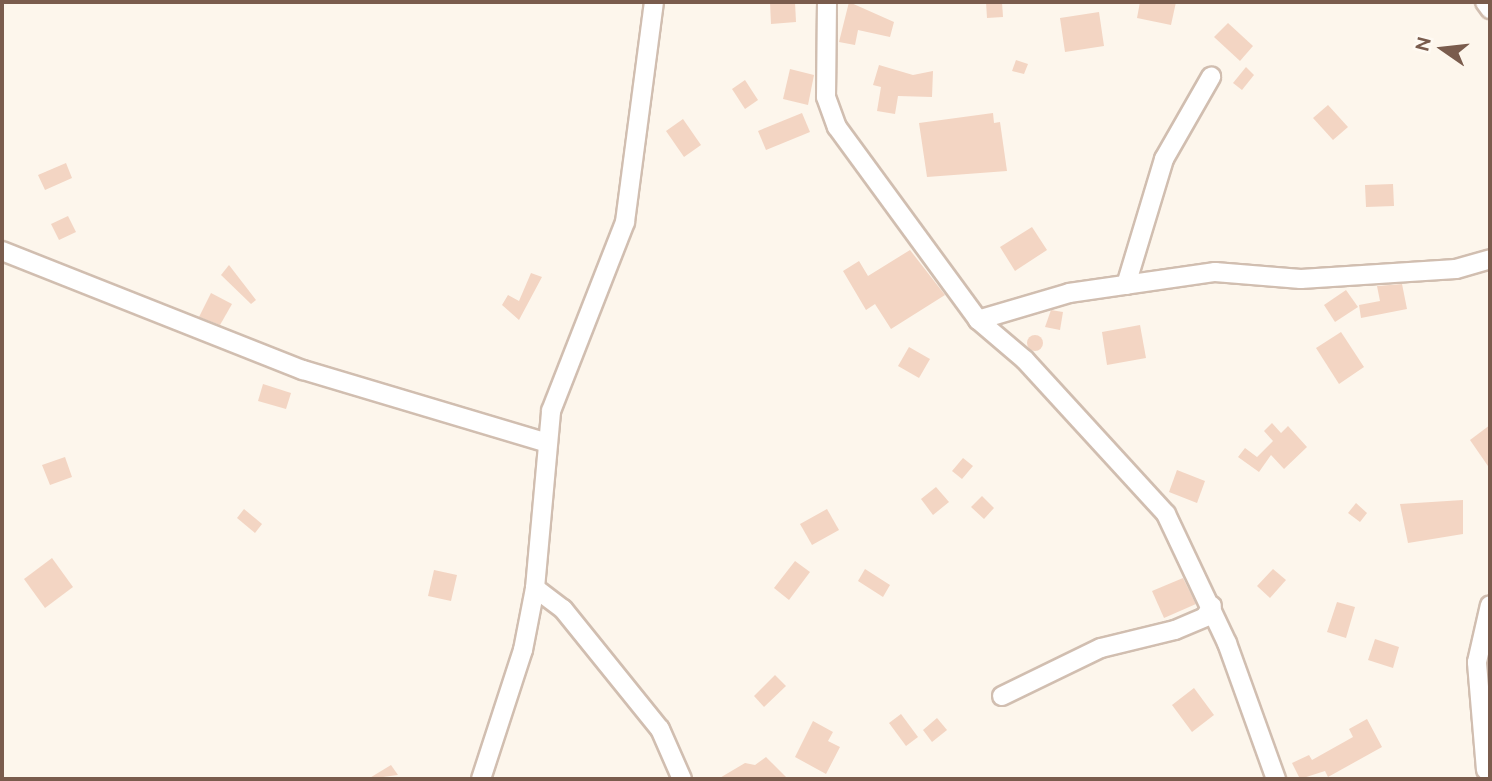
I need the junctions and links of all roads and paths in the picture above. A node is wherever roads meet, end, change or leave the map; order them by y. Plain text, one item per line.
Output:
1 (654, 2) edge
2 (827, 2) edge
3 (1485, 2) edge
4 (1490, 9) edge
5 (1211, 77) dead end
6 (2, 251) edge
7 (1490, 259) edge
8 (1126, 285) junction
9 (978, 320) junction
10 (544, 442) junction
11 (535, 589) junction
12 (1490, 605) edge
13 (1212, 606) junction
14 (1002, 696) dead end
15 (1486, 770) dead end
16 (481, 779) edge
17 (682, 779) edge
18 (1276, 779) edge

1 - 10 street
2 - 9 street
3 - 4 street
5 - 8 street
6 - 10 street
7 - 8 street
8 - 9 street
9 - 13 street
10 - 11 street
11 - 16 street
11 - 17 street
12 - 15 street
13 - 14 street
13 - 18 street

